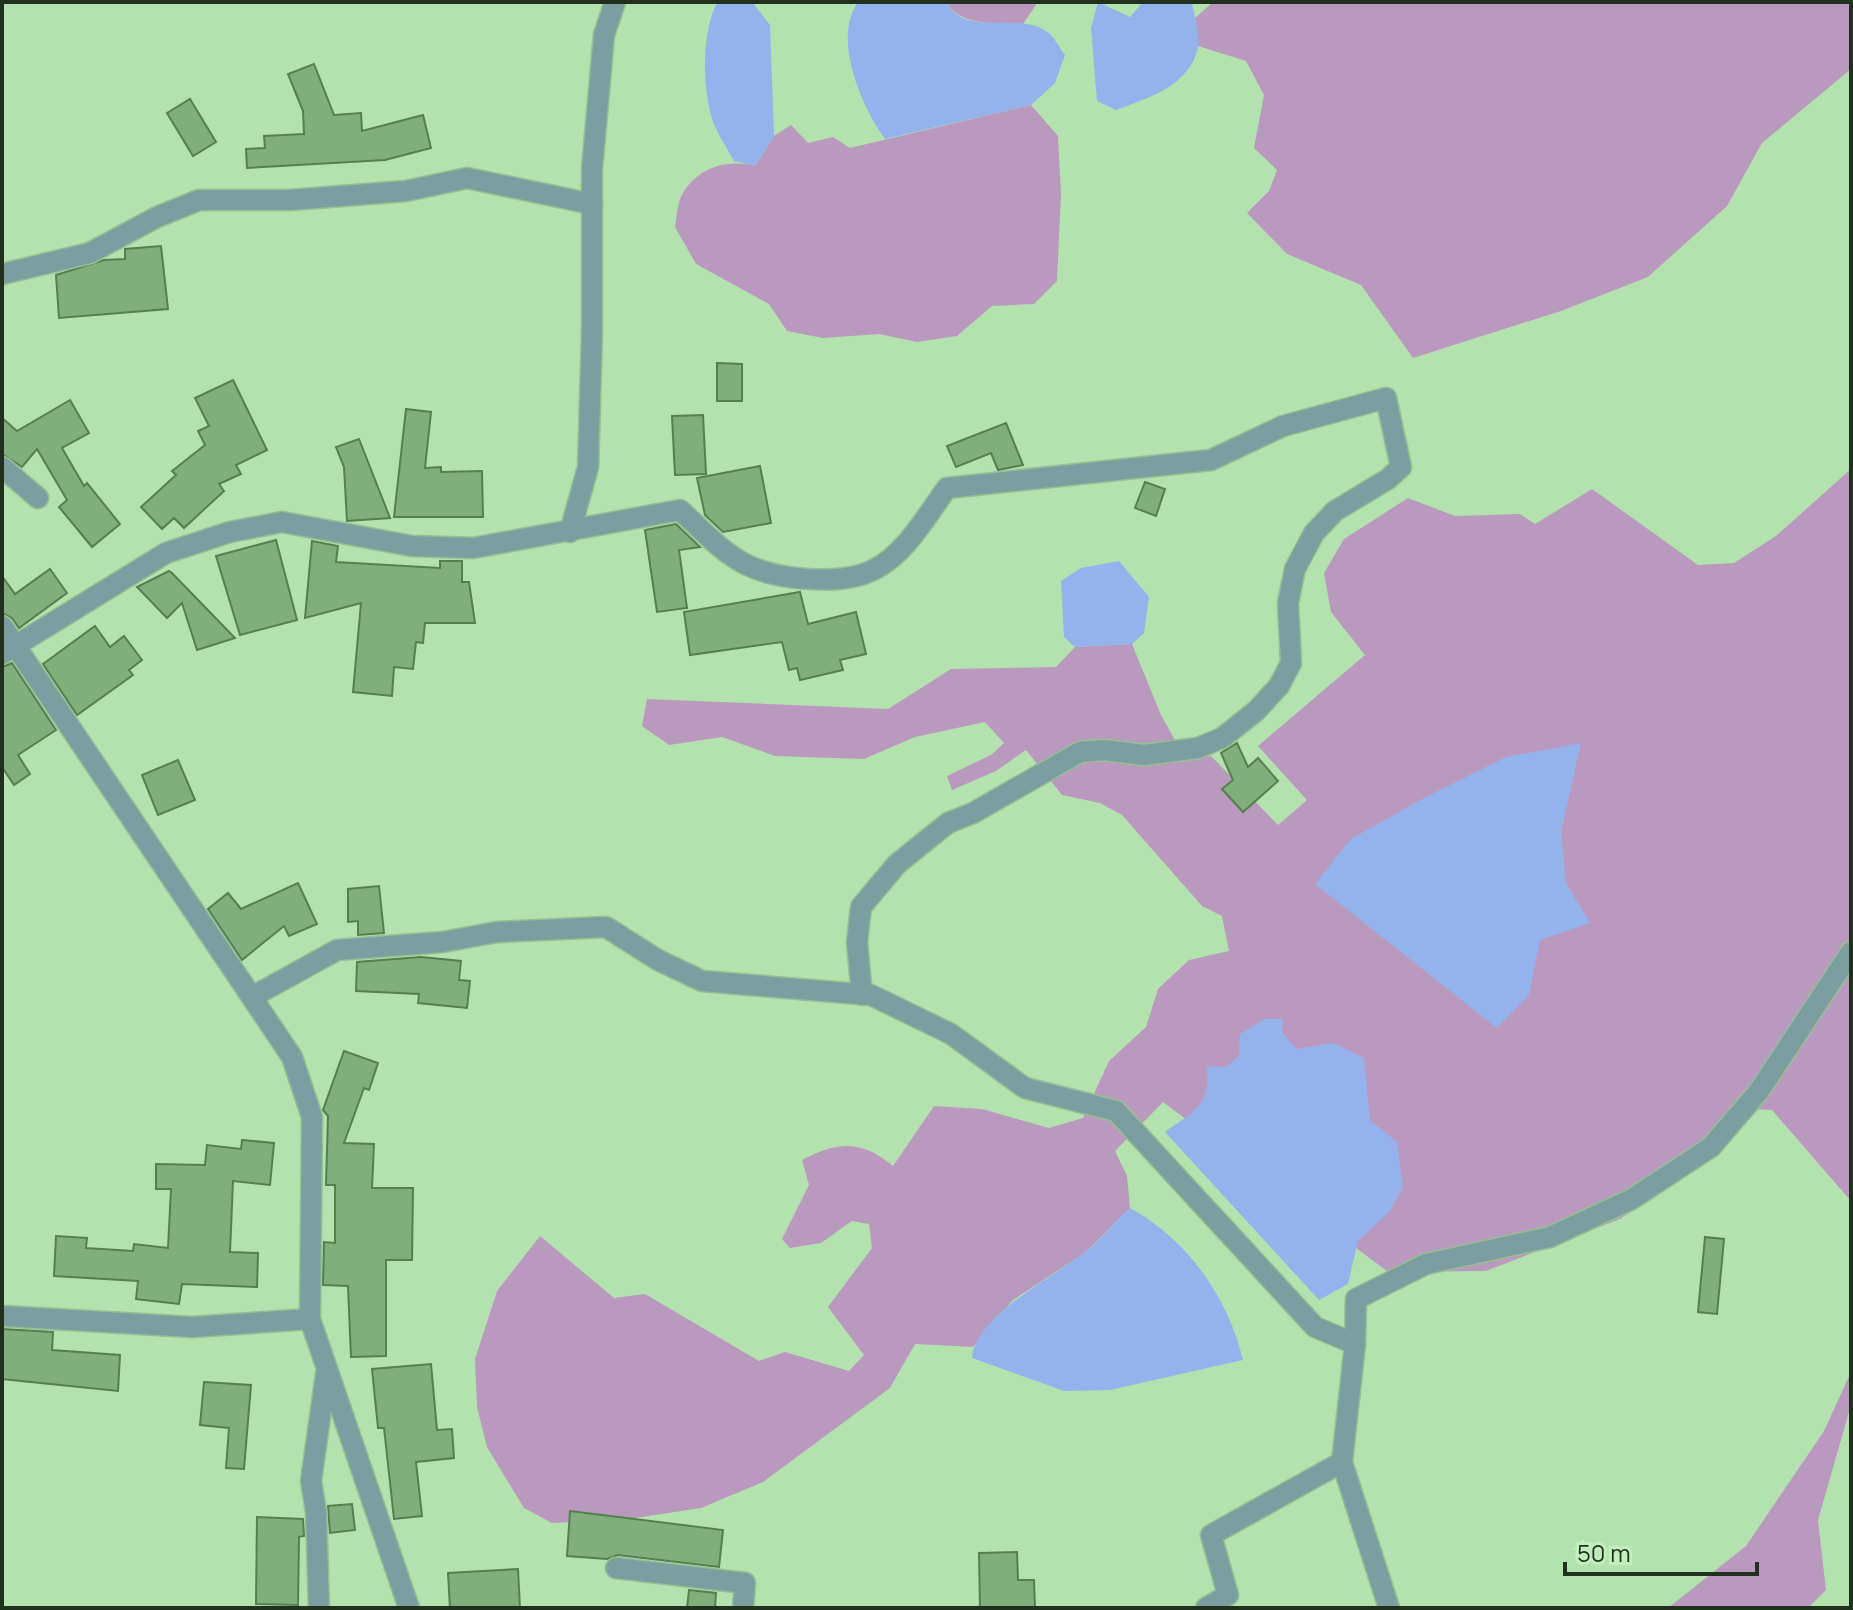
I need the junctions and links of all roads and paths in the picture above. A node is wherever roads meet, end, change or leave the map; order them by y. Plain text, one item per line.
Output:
1 (615, 2) edge
2 (592, 204) junction
3 (2, 274) edge
4 (2, 467) edge
5 (38, 498) dead end
6 (570, 532) junction
7 (2, 626) edge
8 (9, 651) edge
9 (1851, 952) edge
10 (862, 995) junction
11 (252, 997) junction
12 (2, 1316) edge
13 (310, 1319) junction
14 (1355, 1344) junction
15 (327, 1369) junction
16 (1342, 1462) junction
17 (616, 1568) dead end
18 (319, 1608) edge
19 (409, 1608) edge
20 (743, 1608) edge
21 (1206, 1608) edge
22 (1389, 1608) edge

1 - 2 street
2 - 3 street
2 - 6 street
4 - 5 street
6 - 8 street
6 - 10 street
7 - 8 street
8 - 11 street
9 - 14 street
10 - 11 street
10 - 14 street
11 - 13 street
12 - 13 street
13 - 15 street
14 - 16 street
15 - 18 street
15 - 19 street
16 - 21 street
16 - 22 street
17 - 20 street

